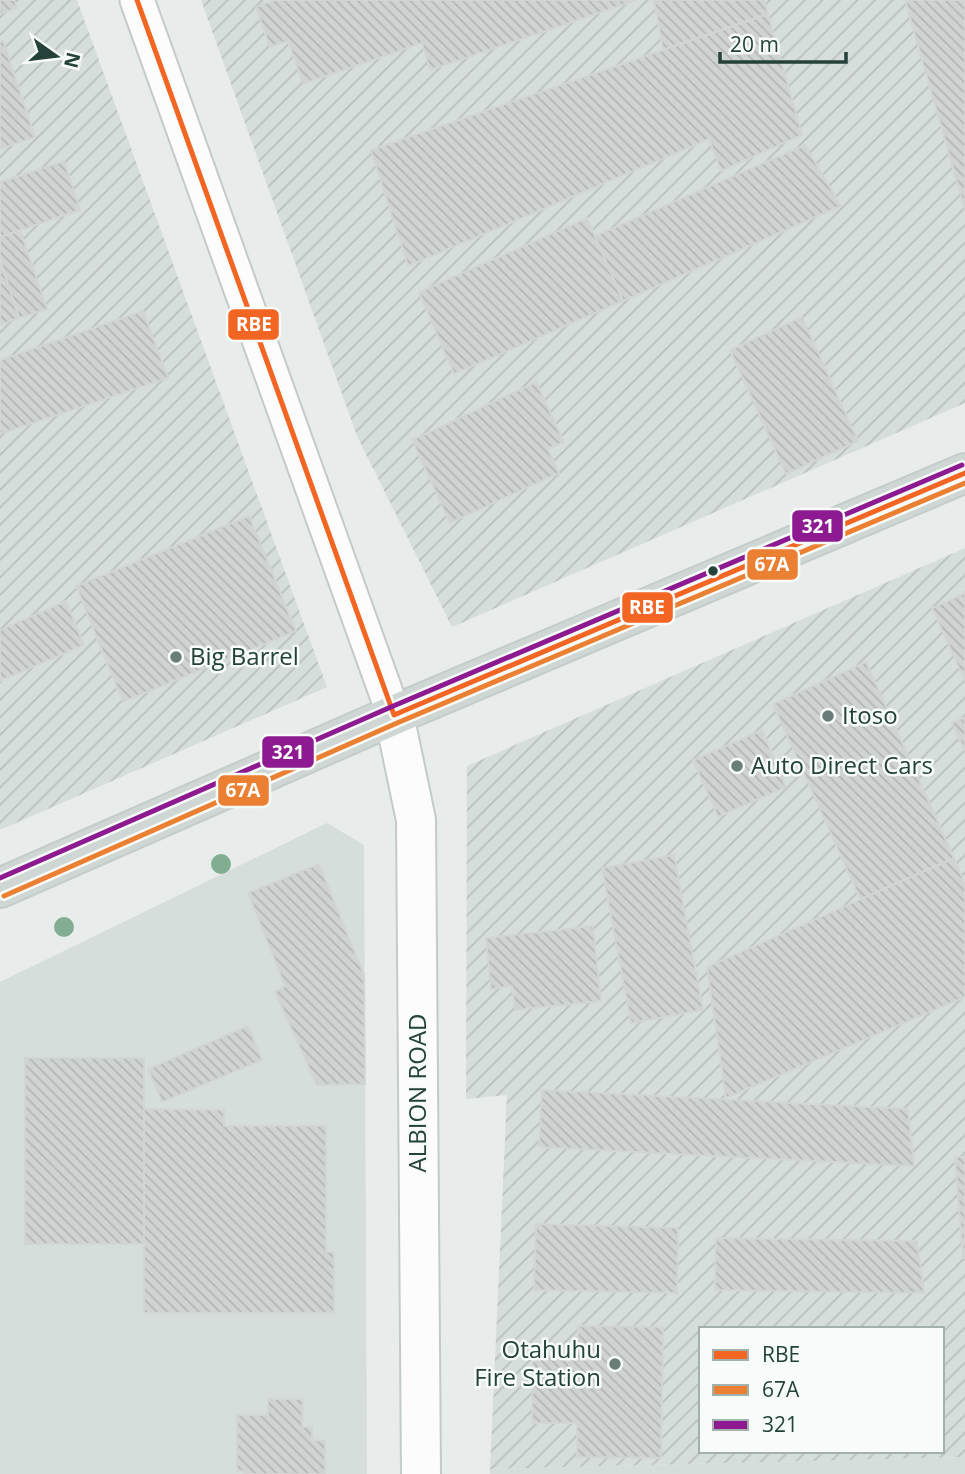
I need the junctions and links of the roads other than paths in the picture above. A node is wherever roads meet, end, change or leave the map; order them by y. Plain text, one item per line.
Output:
1 (136, 0) edge
2 (965, 473) edge
3 (394, 715) junction
4 (0, 888) edge
5 (421, 1474) edge

1 - 3 street
2 - 3 main road
3 - 4 main road
3 - 5 street, ALBION ROAD

